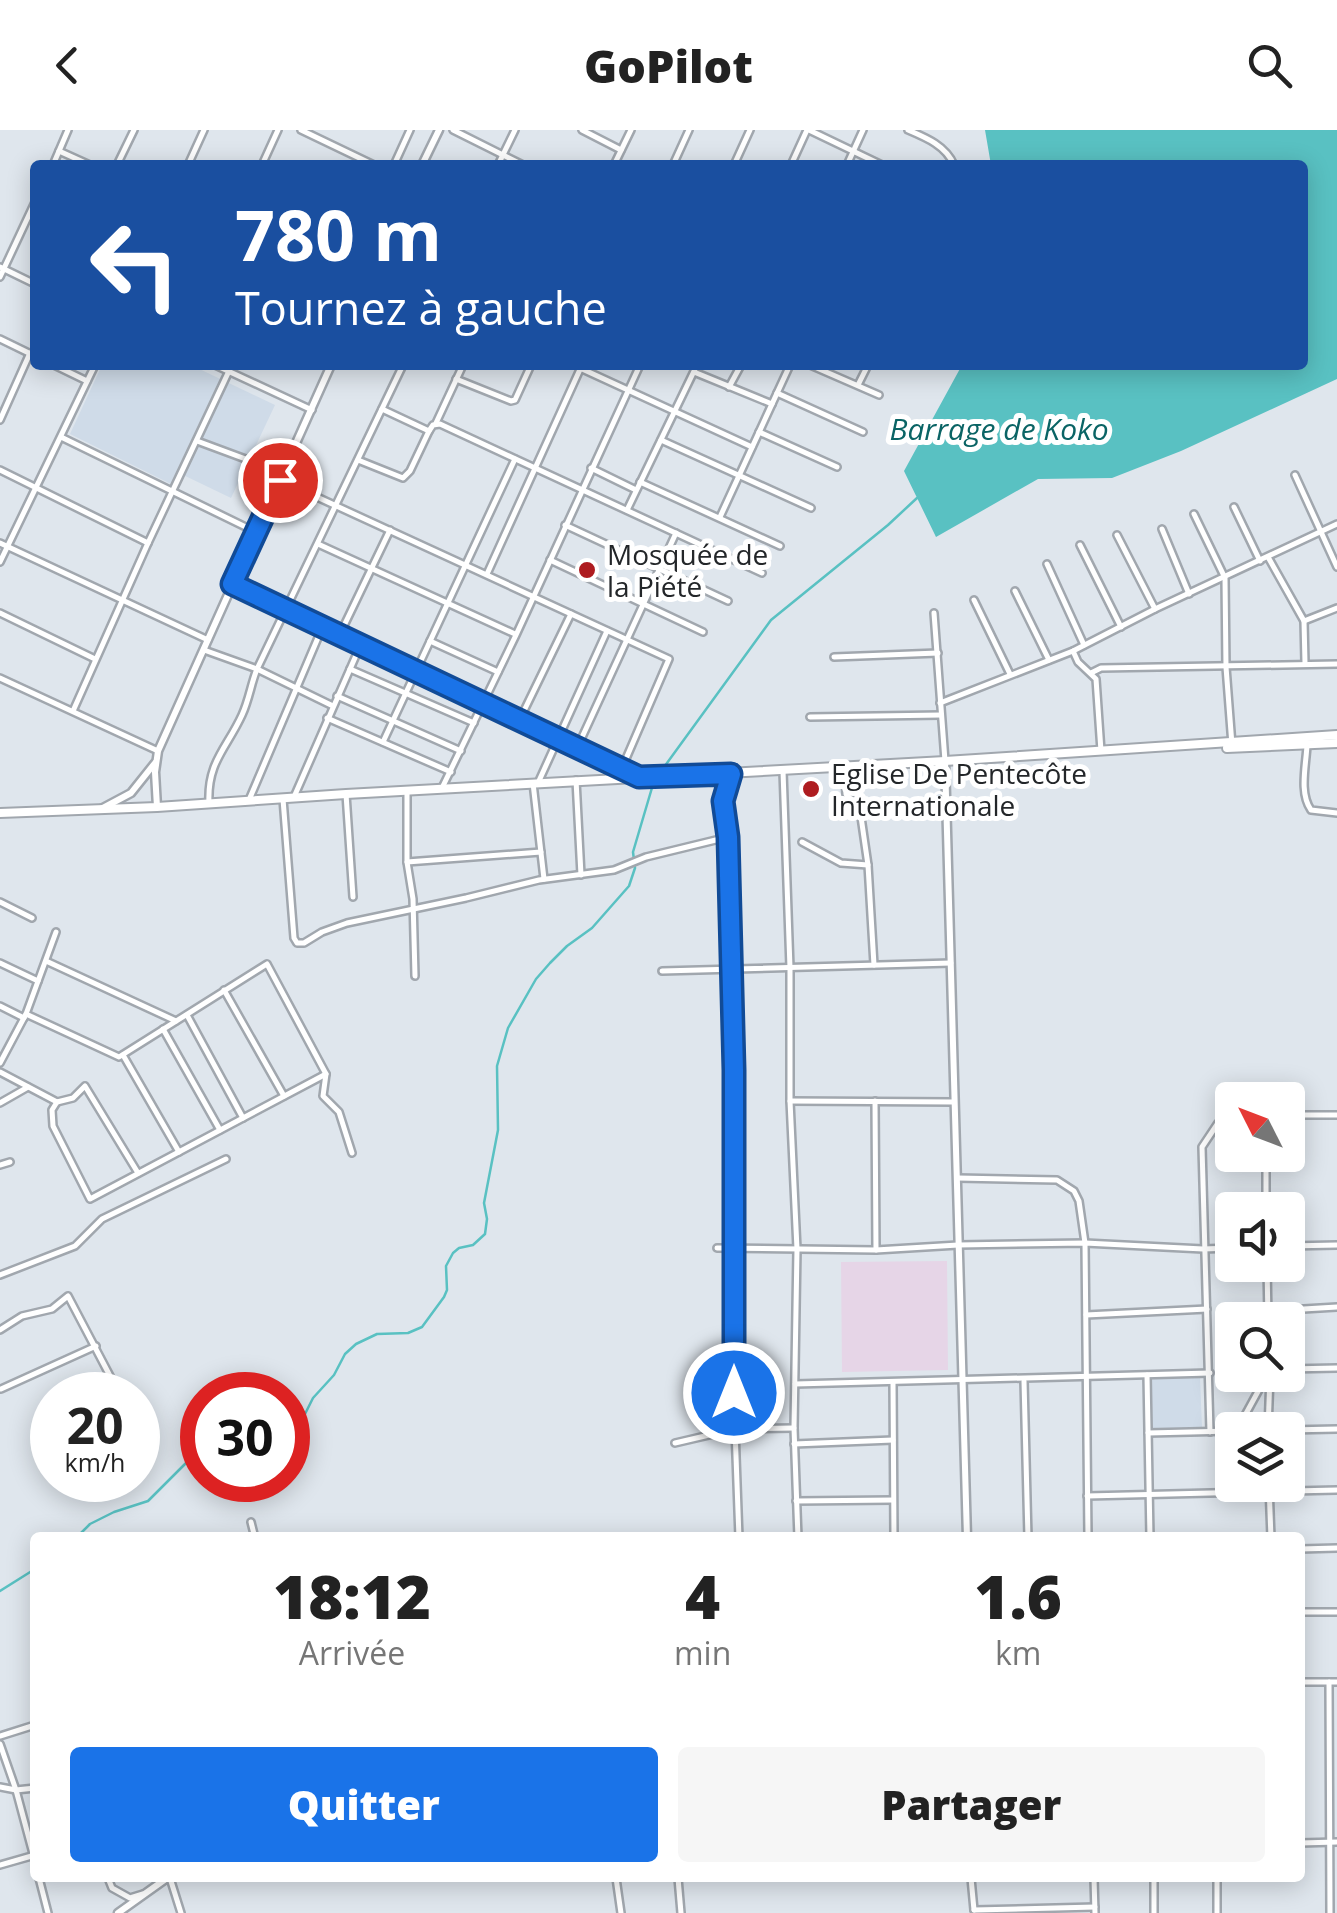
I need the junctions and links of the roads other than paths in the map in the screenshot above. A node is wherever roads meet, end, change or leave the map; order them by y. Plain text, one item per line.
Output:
1 (68, 130) edge
2 (134, 130) edge
3 (204, 130) edge
4 (278, 130) edge
5 (301, 130) edge
6 (410, 130) edge
7 (439, 130) edge
8 (453, 130) edge
9 (515, 130) edge
10 (582, 130) edge
11 (630, 130) edge
12 (689, 130) edge
13 (750, 130) edge
14 (808, 130) edge
15 (863, 130) edge
16 (908, 130) edge
17 (621, 150) junction
18 (59, 151) junction
19 (854, 152) junction
20 (502, 156) junction
21 (55, 160) edge
22 (79, 160) edge
23 (119, 160) edge
24 (190, 160) edge
25 (264, 160) edge
26 (364, 160) edge
27 (396, 160) edge
28 (424, 160) edge
29 (500, 160) edge
30 (511, 160) edge
31 (616, 160) edge
32 (675, 160) edge
33 (736, 160) edge
34 (793, 160) edge
35 (850, 160) edge
36 (871, 160) edge
37 (952, 160) edge
38 (30, 212) edge
39 (2, 268) edge
40 (0, 276) edge
41 (30, 282) edge
42 (0, 339) edge
43 (30, 353) edge
44 (30, 358) edge
45 (64, 370) edge
46 (92, 370) edge
47 (329, 370) edge
48 (401, 370) edge
49 (461, 370) edge
50 (529, 370) edge
51 (580, 370) edge
52 (587, 370) edge
53 (638, 370) edge
54 (695, 370) edge
55 (697, 370) edge
56 (738, 370) edge
57 (788, 370) edge
58 (821, 370) edge
59 (866, 370) edge
60 (228, 371) joint
61 (456, 380) junction
62 (87, 381) junction
63 (858, 386) junction
64 (729, 387) junction
65 (628, 390) junction
66 (777, 392) junction
67 (879, 395) dead end
68 (772, 404) junction
69 (382, 409) junction
70 (312, 410) junction
71 (675, 411) junction
72 (0, 420) edge
73 (436, 423) junction
74 (429, 431) junction
75 (759, 432) junction
76 (863, 432) dead end
77 (61, 437) junction
78 (661, 440) junction
79 (197, 441) junction
80 (752, 447) junction
81 (515, 459) junction
82 (358, 460) junction
83 (837, 467) dead end
84 (591, 468) junction
85 (535, 469) junction
86 (0, 470) edge
87 (739, 475) junction
88 (1295, 475) dead end
89 (282, 476) junction
90 (640, 482) junction
91 (36, 487) junction
92 (582, 490) junction
93 (636, 490) junction
94 (173, 491) junction
95 (336, 506) junction
96 (1234, 507) dead end
97 (810, 508) dead end
98 (627, 510) junction
99 (1194, 514) dead end
100 (720, 517) junction
101 (1337, 524) edge
102 (566, 525) junction
103 (1162, 529) dead end
104 (390, 530) junction
105 (256, 532) junction
106 (676, 532) junction
107 (1320, 532) junction
108 (1117, 535) dead end
109 (0, 543) edge
110 (148, 543) junction
111 (318, 544) junction
112 (1080, 545) dead end
113 (8, 546) junction
114 (780, 546) dead end
115 (1268, 557) junction
116 (550, 560) junction
117 (1260, 561) junction
118 (0, 562) edge
119 (466, 564) junction
120 (1048, 564) dead end
121 (1337, 566) edge
122 (372, 568) junction
123 (659, 568) junction
124 (762, 573) dead end
125 (487, 574) junction
126 (1225, 578) junction
127 (232, 584) junction
128 (1015, 591) dead end
129 (1189, 594) junction
130 (534, 596) junction
131 (122, 600) junction
132 (974, 600) dead end
133 (728, 601) dead end
134 (448, 604) junction
135 (643, 604) junction
136 (1337, 608) edge
137 (287, 609) junction
138 (1155, 610) junction
139 (934, 612) dead end
140 (0, 613) edge
141 (571, 613) junction
142 (1304, 621) junction
143 (324, 626) junction
144 (1121, 627) junction
145 (607, 630) junction
146 (703, 632) dead end
147 (340, 634) junction
148 (516, 635) junction
149 (627, 639) junction
150 (208, 640) junction
151 (430, 641) junction
152 (361, 644) junction
153 (1084, 645) junction
154 (204, 650) junction
155 (1073, 651) junction
156 (938, 653) junction
157 (834, 657) dead end
158 (95, 658) junction
159 (1049, 660) junction
160 (1305, 663) junction
161 (1337, 664) edge
162 (1226, 667) junction
163 (256, 669) junction
164 (350, 669) junction
165 (417, 670) junction
166 (498, 672) junction
167 (1091, 673) junction
168 (1010, 674) junction
169 (0, 678) edge
170 (295, 688) junction
171 (406, 692) junction
172 (338, 696) junction
173 (484, 702) junction
174 (940, 702) junction
175 (332, 706) junction
176 (73, 711) junction
177 (941, 714) junction
178 (327, 718) junction
179 (810, 718) dead end
180 (520, 719) junction
181 (394, 720) junction
182 (474, 724) junction
183 (1337, 735) edge
184 (558, 737) junction
185 (384, 742) junction
186 (1337, 743) edge
187 (1232, 745) junction
188 (1307, 745) junction
189 (578, 746) junction
190 (1101, 750) junction
191 (461, 751) junction
192 (158, 752) junction
193 (1008, 757) junction
194 (156, 761) junction
195 (945, 761) junction
196 (844, 766) junction
197 (622, 768) junction
198 (783, 770) junction
199 (451, 772) junction
200 (731, 774) junction
201 (639, 777) junction
202 (576, 780) junction
203 (536, 783) junction
204 (441, 790) junction
205 (407, 792) junction
206 (346, 794) junction
207 (288, 799) junction
208 (248, 800) junction
209 (209, 804) junction
210 (157, 807) junction
211 (100, 810) junction
212 (0, 812) edge
213 (1337, 813) edge
214 (728, 837) junction
215 (802, 842) dead end
216 (541, 852) junction
217 (408, 862) junction
218 (868, 865) junction
219 (581, 875) junction
220 (544, 879) junction
221 (353, 896) dead end
222 (0, 902) edge
223 (411, 910) junction
224 (32, 918) dead end
225 (56, 932) dead end
226 (46, 961) junction
227 (0, 963) edge
228 (951, 964) junction
229 (874, 965) junction
230 (790, 968) junction
231 (731, 970) junction
232 (662, 972) dead end
233 (415, 976) dead end
234 (38, 981) junction
235 (224, 990) junction
236 (0, 1006) edge
237 (186, 1014) junction
238 (25, 1016) junction
239 (176, 1020) junction
240 (163, 1029) junction
241 (122, 1055) junction
242 (0, 1063) edge
243 (0, 1072) edge
244 (326, 1074) junction
245 (30, 1086) junction
246 (284, 1096) junction
247 (790, 1101) junction
248 (876, 1101) junction
249 (0, 1102) edge
250 (57, 1102) junction
251 (954, 1102) junction
252 (1305, 1115) edge
253 (1337, 1115) edge
254 (242, 1118) junction
255 (1215, 1128) edge
256 (220, 1130) junction
257 (179, 1152) junction
258 (352, 1153) dead end
259 (226, 1159) dead end
260 (10, 1162) dead end
261 (0, 1165) edge
262 (138, 1174) junction
263 (958, 1178) junction
264 (1085, 1242) junction
265 (958, 1245) junction
266 (1337, 1245) edge
267 (1305, 1246) edge
268 (717, 1248) dead end
269 (734, 1248) junction
270 (797, 1249) junction
271 (1215, 1249) edge
272 (876, 1250) junction
273 (1203, 1250) junction
274 (0, 1274) edge
275 (1337, 1307) edge
276 (1305, 1308) edge
277 (1207, 1309) junction
278 (1086, 1315) junction
279 (0, 1330) edge
280 (96, 1346) junction
281 (1337, 1368) edge
282 (1305, 1369) edge
283 (109, 1372) edge
284 (1210, 1373) junction
285 (1147, 1375) junction
286 (1085, 1377) junction
287 (962, 1378) junction
288 (1024, 1380) junction
289 (893, 1382) junction
290 (795, 1384) junction
291 (0, 1389) edge
292 (794, 1428) junction
293 (734, 1429) junction
294 (1337, 1429) edge
295 (1305, 1430) edge
296 (1210, 1432) junction
297 (1215, 1432) edge
298 (1148, 1434) junction
299 (893, 1440) junction
300 (674, 1443) dead end
301 (794, 1444) junction
302 (1305, 1489) edge
303 (1337, 1490) edge
304 (1215, 1491) edge
305 (1148, 1495) junction
306 (1087, 1496) junction
307 (796, 1500) junction
308 (893, 1500) junction
309 (1270, 1502) edge
310 (251, 1522) dead end
311 (254, 1532) edge
312 (739, 1532) edge
313 (798, 1532) edge
314 (894, 1532) edge
315 (967, 1532) edge
316 (1028, 1532) edge
317 (1088, 1532) edge
318 (1150, 1532) edge
319 (1271, 1532) edge
320 (1337, 1548) edge
321 (1305, 1549) edge
322 (1305, 1612) edge
323 (1337, 1612) edge
324 (1305, 1682) edge
325 (1329, 1682) junction
326 (1337, 1682) edge
327 (30, 1726) edge
328 (0, 1740) edge
329 (0, 1787) edge
330 (30, 1789) edge
331 (16, 1790) junction
332 (30, 1839) edge
333 (1329, 1842) junction
334 (1337, 1842) edge
335 (1305, 1843) edge
336 (30, 1858) edge
337 (0, 1865) edge
338 (40, 1882) edge
339 (110, 1882) edge
340 (163, 1882) edge
341 (170, 1882) edge
342 (617, 1882) edge
343 (678, 1882) edge
344 (972, 1882) edge
345 (1094, 1882) edge
346 (1154, 1882) edge
347 (1217, 1882) edge
348 (146, 1893) junction
349 (1095, 1910) edge
350 (974, 1911) edge
351 (48, 1913) edge
352 (118, 1913) edge
353 (182, 1913) edge
354 (621, 1913) edge
355 (680, 1913) edge
356 (1154, 1913) edge
357 (1217, 1913) edge
358 (1330, 1913) edge

1 - 18 street
2 - 23 street
3 - 24 street
4 - 25 street
5 - 26 street
6 - 27 street
7 - 28 street
8 - 20 street
9 - 20 street
10 - 17 street
11 - 17 street
12 - 32 street
13 - 33 street
14 - 19 street
14 - 34 street
15 - 19 street
16 - 37 street
17 - 31 street
18 - 21 street
18 - 22 street
19 - 35 street
19 - 36 street
20 - 29 street
20 - 30 street
38 - 39 street
39 - 40 street
39 - 41 street
42 - 43 street
44 - 72 street
45 - 62 street
46 - 62 street
47 - 70 street
48 - 69 street
49 - 61 street
50 - 61 street
51 - 85 street
52 - 65 street
53 - 65 street
54 - 71 street
55 - 64 street
56 - 64 street
57 - 66 street
58 - 63 street
59 - 63 street
60 - 70 street
60 - 79 street
61 - 73 street
62 - 77 street
63 - 67 street
64 - 68 street
65 - 71 street
65 - 84 street
66 - 68 street
66 - 76 street
68 - 75 street
69 - 74 street
69 - 82 street
70 - 89 street
71 - 78 street
71 - 80 street
73 - 74 street
73 - 81 street
74 - 82 street
75 - 80 street
75 - 83 street
77 - 91 street
77 - 94 street
78 - 87 street
78 - 90 street
79 - 89 street
79 - 94 street
80 - 87 street
81 - 85 street
81 - 119 street
82 - 95 street
84 - 92 street
84 - 93 street
85 - 92 street
85 - 125 street
86 - 91 street
87 - 97 street
87 - 100 street
88 - 107 street
89 - 95 street
89 - 105 street
90 - 93 street
90 - 100 street
91 - 110 street
91 - 113 street
92 - 98 street
92 - 102 street
93 - 98 street
94 - 105 street
94 - 110 street
95 - 104 street
95 - 111 street
96 - 117 street
98 - 106 street
99 - 126 street
100 - 114 street
101 - 107 street
102 - 116 street
102 - 123 street
103 - 129 street
104 - 119 street
104 - 122 street
105 - 127 street
106 - 123 street
106 - 124 street
107 - 115 street
107 - 121 street
108 - 138 street
109 - 113 street
110 - 131 street
111 - 122 street
111 - 137 street
112 - 144 street
113 - 118 street
113 - 131 street
115 - 117 street
115 - 142 street
116 - 130 street
116 - 135 street
117 - 126 street
119 - 125 street
119 - 134 street
120 - 153 street
122 - 134 street
122 - 147 street
123 - 133 street
123 - 135 street
125 - 130 street
126 - 129 street
126 - 162 street
127 - 137 street
127 - 150 street
128 - 159 street
129 - 138 street
130 - 141 street
130 - 148 street
131 - 150 street
131 - 158 street
132 - 168 street
134 - 148 street
134 - 151 street
135 - 146 street
135 - 149 street
136 - 142 street
137 - 143 street
137 - 163 street
138 - 144 street
139 - 156 street
140 - 158 street
141 - 145 street
141 - 180 street
142 - 160 street
143 - 147 street
143 - 170 street
144 - 153 street
145 - 149 street
145 - 184 street
147 - 152 street
148 - 166 street
149 - 189 street
149 - 197 street
150 - 154 street
151 - 165 street
151 - 166 street
152 - 164 street
152 - 165 street
153 - 155 street
154 - 163 street
154 - 192 street
155 - 159 street
155 - 167 street
156 - 157 street
156 - 174 street
158 - 176 street
159 - 168 street
160 - 161 street
160 - 162 street
162 - 167 street
162 - 187 street
163 - 170 street
163 - 209 street
164 - 171 street
164 - 172 street
165 - 171 street
165 - 173 street
166 - 173 street
167 - 190 street
168 - 174 street
169 - 176 street
170 - 175 street
170 - 208 street
171 - 181 street
171 - 182 street
172 - 175 street
172 - 181 street
173 - 180 street
173 - 182 street
174 - 177 street
175 - 178 street
176 - 192 street
177 - 179 street
177 - 195 street
178 - 185 street
178 - 207 street
180 - 184 street
181 - 185 street
181 - 191 street
182 - 191 street
183 - 187 main road
184 - 189 street
184 - 203 street
185 - 199 street
186 - 188 main road
187 - 188 main road
187 - 190 main road
187 - 193 main road
188 - 213 street
189 - 197 street
190 - 193 main road
191 - 199 street
192 - 194 street
193 - 195 main road
194 - 210 street
194 - 211 street
195 - 196 main road
195 - 228 street
196 - 198 main road
196 - 218 street
197 - 201 street
198 - 200 main road
198 - 230 street
199 - 204 street
200 - 201 main road
200 - 214 street
201 - 202 main road
202 - 203 main road
202 - 219 street
203 - 204 main road
203 - 216 street
204 - 205 main road
205 - 206 main road
205 - 217 street
206 - 207 main road
206 - 221 street
207 - 208 main road
207 - 223 street
208 - 209 main road
209 - 210 main road
210 - 211 main road
211 - 212 main road
214 - 219 street
214 - 231 street
215 - 218 street
216 - 217 street
216 - 220 street
217 - 223 street
218 - 229 street
219 - 220 street
220 - 223 street
222 - 224 street
223 - 233 street
225 - 226 street
226 - 234 street
226 - 239 street
227 - 234 street
228 - 229 street
228 - 251 street
229 - 230 street
230 - 231 street
230 - 247 street
231 - 232 street
231 - 269 street
234 - 238 street
235 - 237 street
235 - 244 street
235 - 246 street
236 - 238 street
237 - 239 street
237 - 254 street
238 - 241 street
238 - 242 street
239 - 240 street
240 - 241 street
240 - 256 street
241 - 257 street
243 - 245 street
244 - 246 street
244 - 258 street
245 - 249 street
245 - 250 street
246 - 254 street
247 - 248 street
247 - 270 street
248 - 251 street
248 - 272 street
250 - 262 street
250 - 262 street
251 - 263 street
252 - 253 street
254 - 256 street
255 - 273 street
256 - 257 street
257 - 262 street
259 - 274 street
260 - 261 street
263 - 264 street
263 - 265 street
264 - 265 street
264 - 273 street
264 - 278 street
265 - 272 street
265 - 287 street
266 - 267 street
268 - 269 street
269 - 270 street
269 - 293 street
270 - 272 street
270 - 290 street
271 - 273 street
273 - 277 street
275 - 276 street
277 - 278 street
277 - 284 street
278 - 286 street
279 - 280 street
280 - 283 street
280 - 291 street
281 - 282 street
284 - 285 street
284 - 296 street
285 - 286 street
285 - 298 street
286 - 288 street
286 - 306 street
287 - 288 street
287 - 289 street
287 - 315 street
288 - 316 street
289 - 290 street
289 - 299 street
290 - 292 street
292 - 293 street
292 - 301 street
293 - 300 street
293 - 312 street
294 - 295 street
296 - 297 street
296 - 298 street
298 - 305 street
299 - 301 street
299 - 308 street
301 - 307 street
302 - 303 street
304 - 305 street
305 - 306 street
305 - 318 street
306 - 317 street
307 - 308 street
307 - 313 street
308 - 314 street
309 - 319 street
310 - 311 street
320 - 321 street
322 - 323 street
324 - 325 street
325 - 326 street
325 - 333 street
327 - 328 street
328 - 331 street
329 - 331 street
330 - 331 street
331 - 332 street
333 - 334 street
333 - 335 street
333 - 358 street
336 - 337 street
338 - 351 street
339 - 348 street
340 - 348 street
341 - 353 street
342 - 354 street
343 - 355 street
344 - 350 street
345 - 349 street
346 - 356 street
347 - 357 street
348 - 352 street
349 - 350 street

